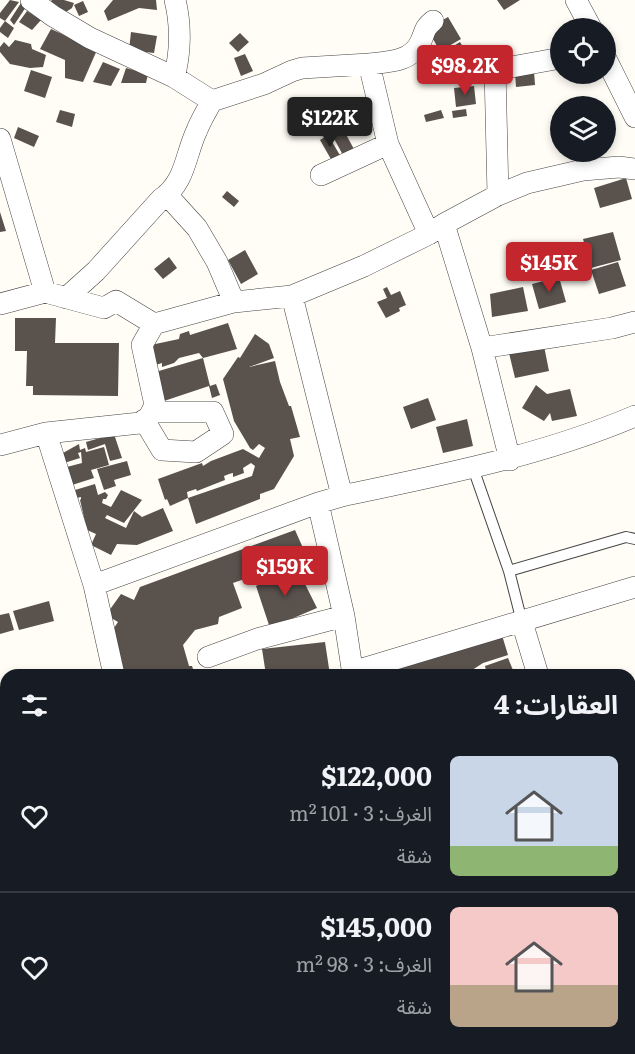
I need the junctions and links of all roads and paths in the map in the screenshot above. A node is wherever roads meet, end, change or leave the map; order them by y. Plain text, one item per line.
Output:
1 (31, 0) edge
2 (175, 0) edge
3 (576, 0) edge
4 (586, 18) edge
5 (433, 21) dead end
6 (550, 60) edge
7 (369, 64) junction
8 (174, 77) junction
9 (616, 79) edge
10 (212, 100) junction
11 (635, 117) edge
12 (0, 142) edge
13 (388, 144) junction
14 (635, 169) edge
15 (321, 175) dead end
16 (167, 195) junction
17 (498, 195) junction
18 (436, 229) junction
19 (45, 292) junction
20 (292, 296) junction
21 (66, 298) junction
22 (234, 302) junction
23 (0, 304) edge
24 (635, 322) edge
25 (154, 324) junction
26 (482, 348) junction
27 (635, 416) edge
28 (46, 433) junction
29 (0, 446) edge
30 (510, 460) junction
31 (473, 468) junction
32 (342, 496) junction
33 (318, 503) junction
34 (635, 539) edge
35 (508, 571) junction
36 (94, 585) junction
37 (635, 587) edge
38 (344, 616) junction
39 (522, 622) junction
40 (208, 657) dead end
41 (389, 668) edge
42 (113, 669) edge
43 (351, 669) edge
44 (536, 669) edge

1 - 8 street
2 - 8 street
3 - 4 street
5 - 7 street
6 - 17 street
7 - 10 street
7 - 13 street
8 - 10 street
9 - 11 street
10 - 16 street
12 - 19 street
13 - 15 street
13 - 18 street
14 - 17 street
16 - 21 street
16 - 22 street
17 - 18 street
18 - 20 street
18 - 26 street
19 - 21 street
19 - 23 street
20 - 22 street
20 - 32 street
21 - 25 street
22 - 25 street
24 - 26 street
25 - 28 street
26 - 30 street
27 - 30 street
28 - 29 street
28 - 36 street
30 - 31 street
31 - 32 street
31 - 35 lane
32 - 33 street
33 - 36 street
33 - 38 street
34 - 35 lane
35 - 39 lane
36 - 42 street
37 - 39 street
38 - 40 street
38 - 43 street
39 - 41 street
39 - 44 street

